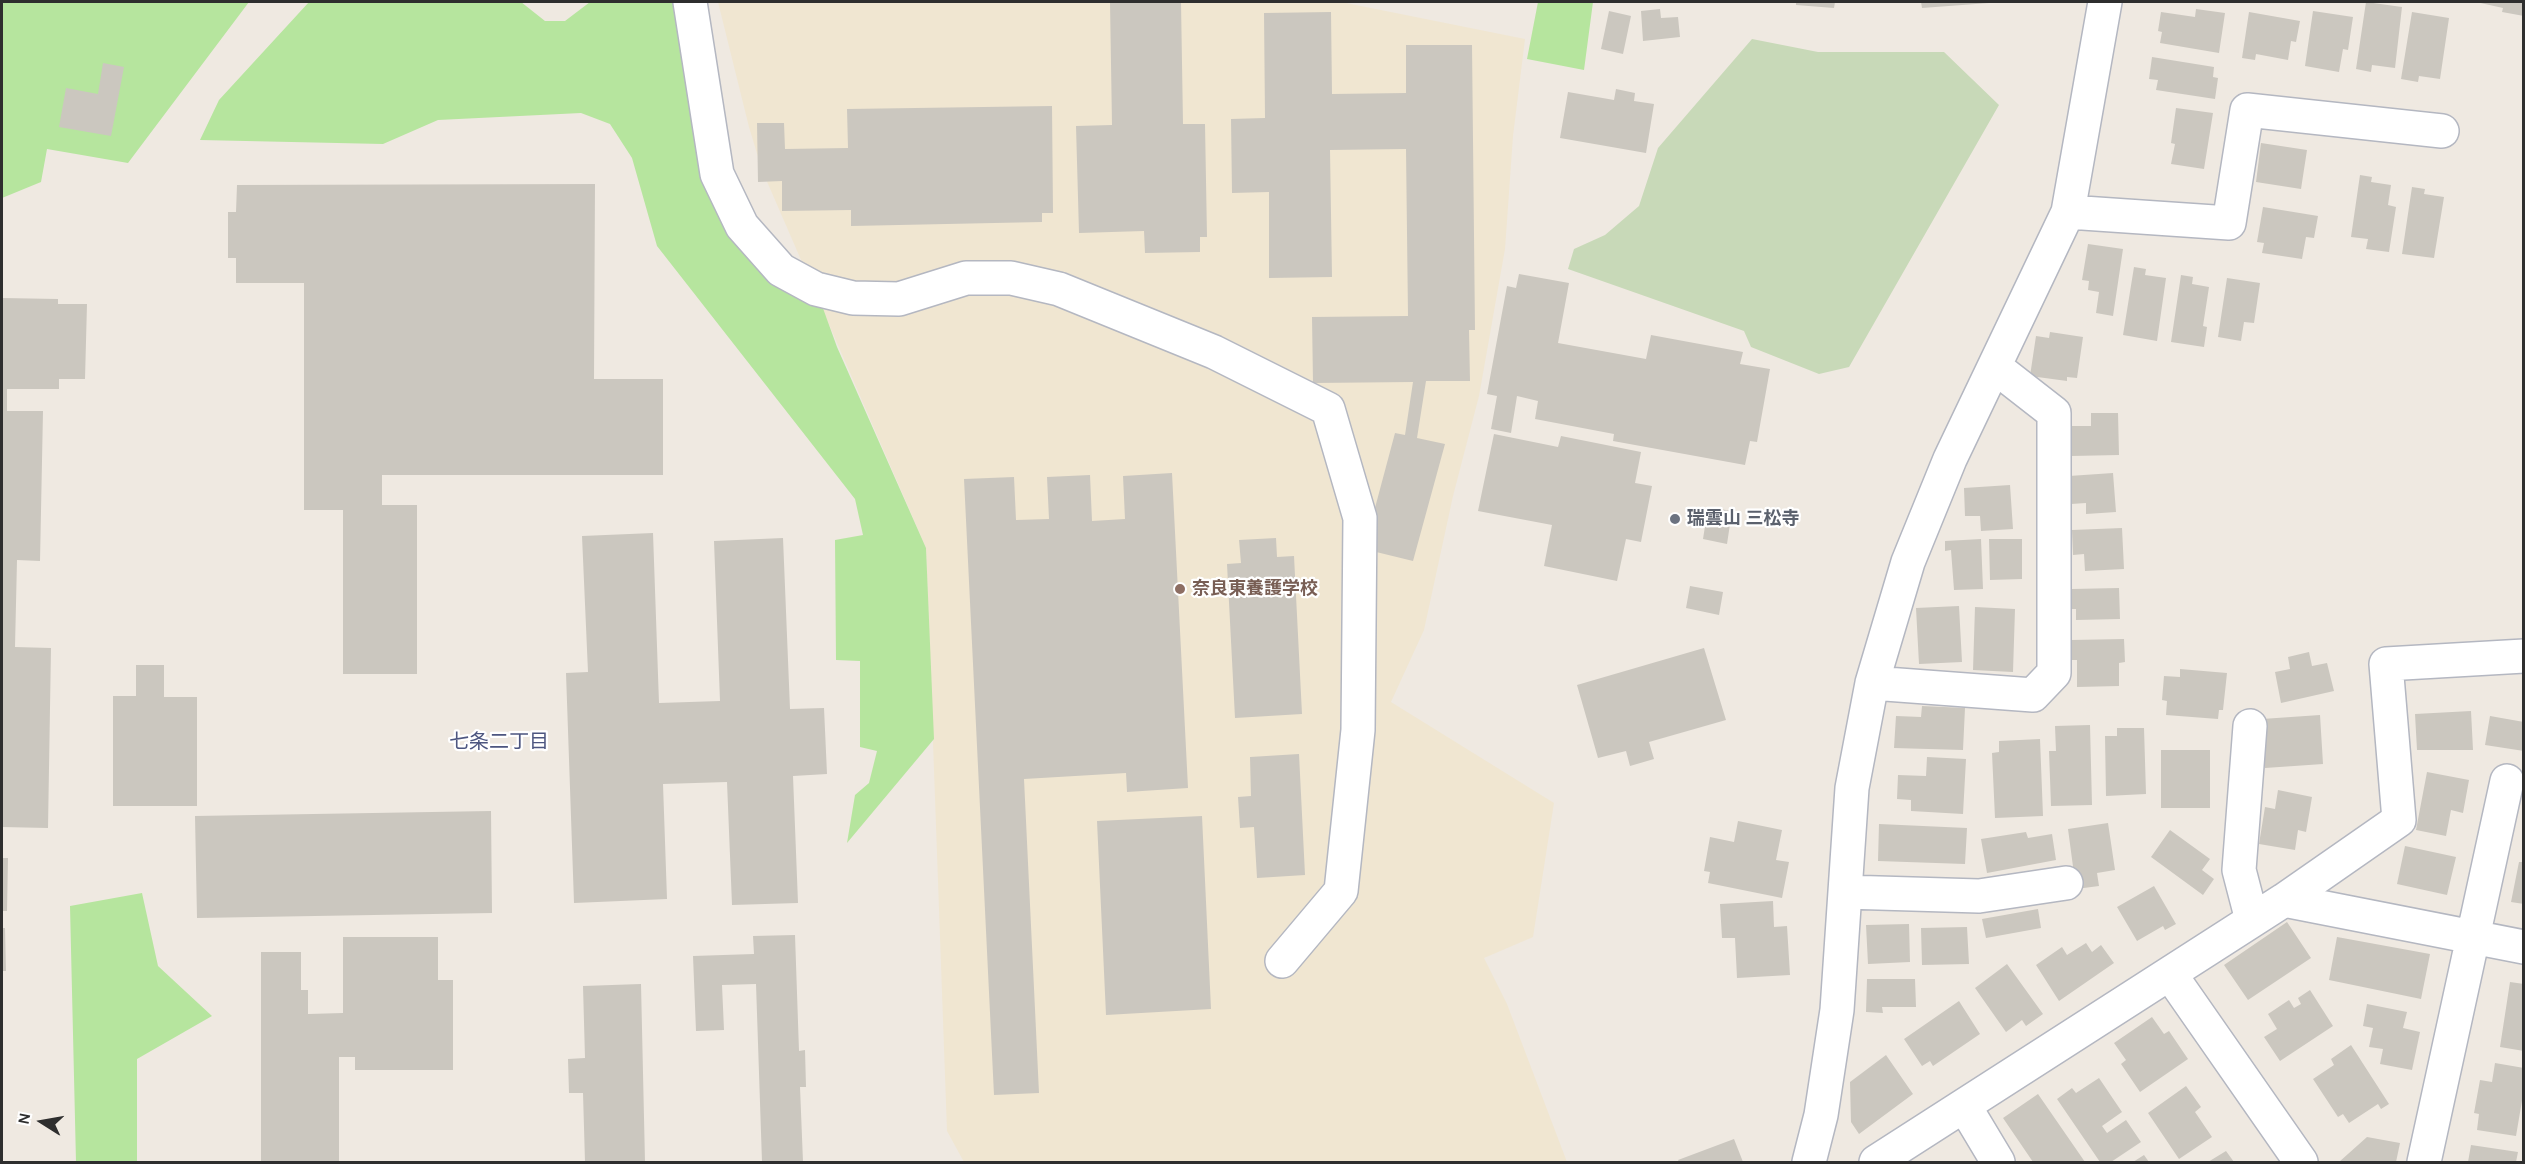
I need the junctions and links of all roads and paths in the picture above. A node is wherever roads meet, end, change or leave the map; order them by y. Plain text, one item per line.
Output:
1 (690, 2) edge
2 (2105, 2) edge
3 (2442, 131) dead end
4 (2068, 212) junction
5 (1995, 367) junction
6 (2523, 656) edge
7 (1872, 683) junction
8 (2250, 726) dead end
9 (2507, 781) dead end
10 (2066, 883) dead end
11 (1845, 892) junction
12 (2284, 900) junction
13 (2252, 920) junction
14 (2473, 937) junction
15 (2523, 947) edge
16 (1282, 961) dead end
17 (2170, 974) junction
18 (1965, 1107) junction
19 (1809, 1162) edge
20 (1876, 1162) edge
21 (1998, 1162) edge
22 (2301, 1162) edge
23 (2424, 1162) edge

1 - 16 street
2 - 4 street
3 - 4 street
4 - 5 street
5 - 7 street
5 - 7 street
6 - 12 street
7 - 11 street
8 - 13 street
9 - 14 street
10 - 11 street
11 - 19 street
12 - 13 street
12 - 14 street
13 - 17 street
14 - 15 street
14 - 23 street
17 - 18 street
17 - 22 street
18 - 20 street
18 - 21 street

